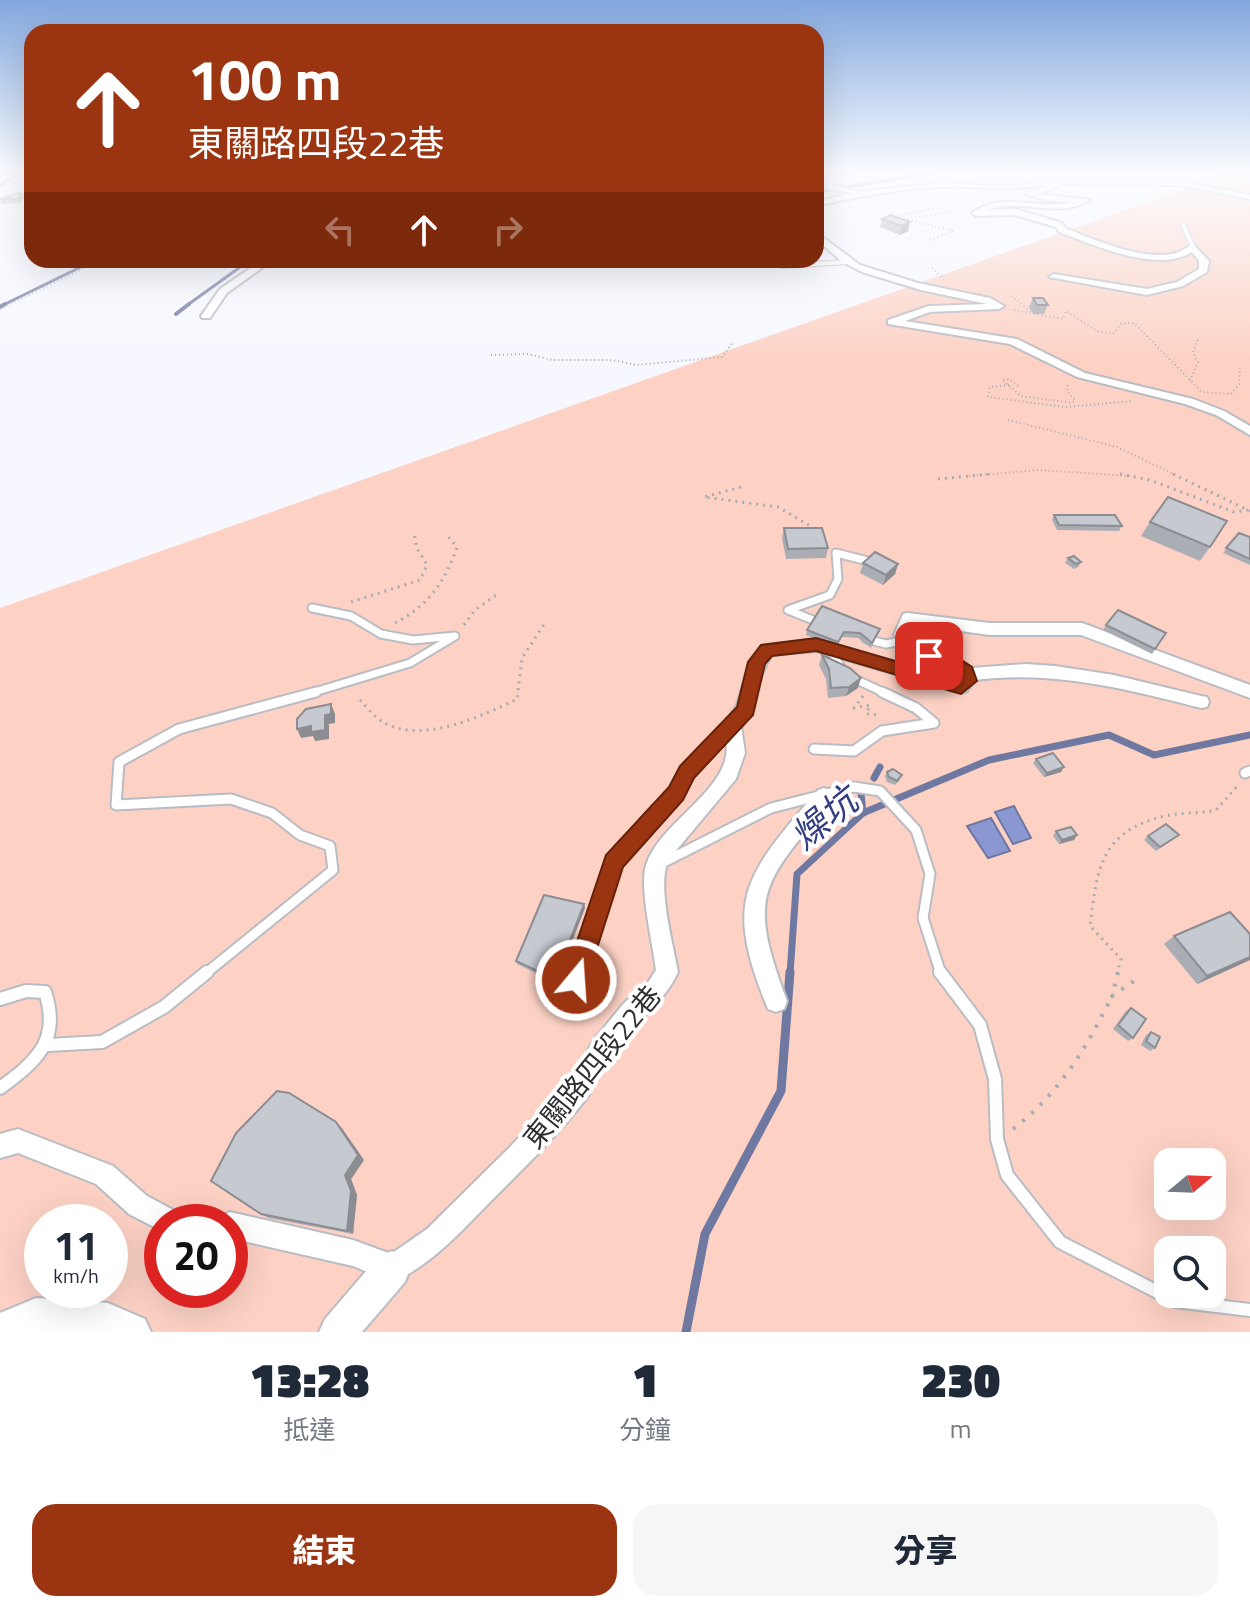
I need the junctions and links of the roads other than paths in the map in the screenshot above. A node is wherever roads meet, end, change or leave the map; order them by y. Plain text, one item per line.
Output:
1 (1073, 235) edge
2 (1188, 235) edge
3 (824, 241) edge
4 (1193, 247) junction
5 (847, 262) junction
6 (824, 263) edge
7 (256, 268) edge
8 (1054, 277) dead end
9 (206, 316) dead end
10 (1250, 431) edge
11 (872, 562) edge
12 (312, 608) road end
13 (830, 627) edge
14 (858, 638) edge
15 (908, 640) junction
16 (828, 648) junction
17 (966, 675) junction
18 (1250, 692) edge
19 (1201, 702) dead end
20 (732, 725) junction
21 (814, 749) dead end
22 (824, 796) junction
23 (655, 867) junction
24 (576, 980) dead end
25 (0, 999) edge
26 (776, 1001) dead end
27 (48, 1045) junction
28 (0, 1088) edge
29 (0, 1146) edge
30 (144, 1208) edge
31 (248, 1230) edge
32 (392, 1269) junction
33 (1250, 1310) edge
34 (1, 1332) edge
35 (132, 1332) edge
36 (338, 1332) edge

1 - 4 street
2 - 4 lane
3 - 5 street
4 - 8 street
5 - 6 lane
5 - 10 street
7 - 9 street
11 - 13 lane
12 - 27 lane
14 - 15 lane
15 - 17 street
15 - 18 street
16 - 17 street
16 - 20 street
16 - 21 lane
17 - 19 street
20 - 23 street
20 - 24 lane
22 - 23 lane
22 - 26 street
22 - 33 lane
23 - 32 street, 東關路四段22巷
25 - 27 lane
27 - 28 lane
29 - 30 street
31 - 32 street
32 - 36 street, 東關路四段22巷
34 - 35 street

